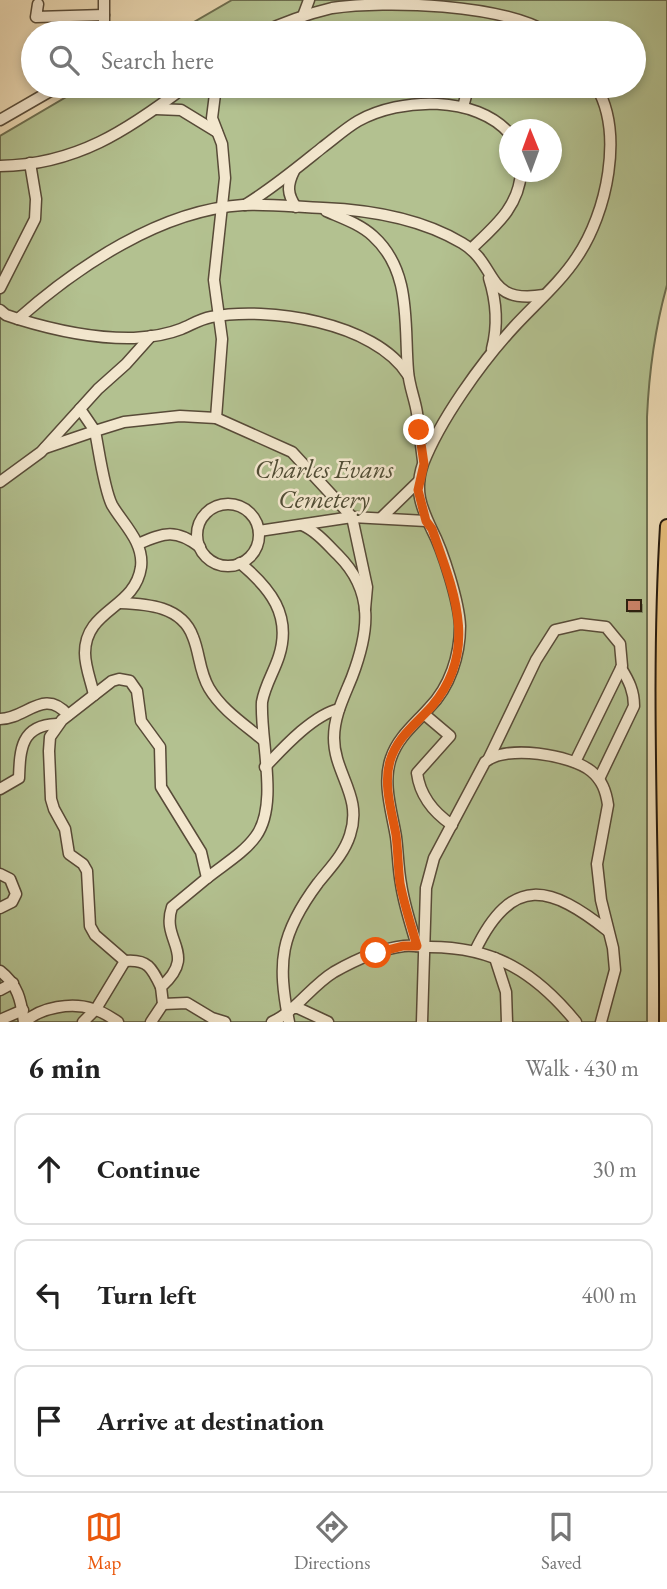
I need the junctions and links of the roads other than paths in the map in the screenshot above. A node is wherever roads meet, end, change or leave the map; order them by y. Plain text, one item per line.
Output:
1 (104, 0) edge
2 (309, 0) edge
3 (37, 4) dead end
4 (104, 15) junction
5 (303, 16) junction
6 (104, 21) edge
7 (291, 21) edge
8 (517, 21) edge
9 (39, 98) edge
10 (170, 98) edge
11 (214, 98) edge
12 (465, 98) edge
13 (602, 98) edge
14 (463, 107) junction
15 (156, 109) junction
16 (0, 120) edge
17 (499, 122) edge
18 (218, 132) junction
19 (30, 163) junction
20 (0, 166) edge
21 (296, 168) junction
22 (520, 182) edge
23 (244, 205) junction
24 (296, 206) junction
25 (222, 208) junction
26 (319, 208) junction
27 (471, 249) junction
28 (488, 274) junction
29 (0, 288) edge
30 (544, 295) junction
31 (0, 310) edge
32 (220, 316) junction
33 (18, 319) junction
34 (151, 337) junction
35 (491, 355) junction
36 (408, 374) junction
37 (80, 409) junction
38 (215, 418) junction
39 (95, 431) junction
40 (45, 448) junction
41 (424, 464) junction
42 (419, 481) junction
43 (0, 482) edge
44 (352, 517) junction
45 (382, 517) junction
46 (426, 521) junction
47 (302, 525) junction
48 (667, 526) edge
49 (259, 531) junction
50 (138, 544) junction
51 (200, 547) junction
52 (240, 563) junction
53 (665, 574) edge
54 (120, 603) junction
55 (365, 608) junction
56 (621, 668) junction
57 (665, 686) edge
58 (94, 695) junction
59 (339, 709) junction
60 (424, 714) junction
61 (68, 715) junction
62 (0, 719) edge
63 (58, 724) junction
64 (263, 740) junction
65 (665, 743) edge
66 (489, 758) junction
67 (575, 762) junction
68 (265, 767) junction
69 (598, 779) junction
70 (0, 789) edge
71 (452, 825) junction
72 (0, 874) edge
73 (207, 878) junction
74 (601, 903) junction
75 (0, 908) edge
76 (582, 911) junction
77 (608, 932) junction
78 (421, 946) junction
79 (475, 951) junction
80 (495, 958) junction
81 (125, 961) junction
82 (666, 967) edge
83 (0, 971) edge
84 (13, 983) junction
85 (162, 987) junction
86 (0, 990) edge
87 (163, 1004) junction
88 (96, 1009) junction
89 (23, 1010) junction
90 (200, 1011) junction
91 (289, 1014) edge
92 (0, 1020) edge
93 (193, 1021) edge
94 (25, 1022) edge
95 (83, 1022) edge
96 (118, 1022) edge
97 (152, 1022) edge
98 (225, 1022) edge
99 (272, 1022) edge
100 (328, 1022) edge
101 (422, 1022) edge
102 (507, 1022) edge
103 (576, 1022) edge
104 (601, 1022) edge
105 (666, 1022) edge

1 - 4 street
2 - 5 street
3 - 4 street
4 - 6 street
5 - 7 street
5 - 8 street
9 - 16 street
10 - 15 street
11 - 18 street
12 - 14 street
13 - 30 street
14 - 17 street
14 - 21 street
15 - 18 street
15 - 19 street
18 - 25 street
19 - 20 street
19 - 29 street
21 - 23 street
21 - 24 street
22 - 27 street
23 - 24 street
23 - 25 street
24 - 26 street
25 - 32 street
25 - 33 street
26 - 27 street
26 - 36 street
27 - 28 street
28 - 30 street
28 - 35 street
30 - 35 street
31 - 33 street
32 - 34 street
32 - 36 street
32 - 38 street
33 - 34 street
34 - 37 street
35 - 41 street
36 - 41 street
37 - 39 street
37 - 40 street
38 - 39 street
38 - 44 street
39 - 40 street
39 - 50 street
40 - 43 street
41 - 42 street
42 - 45 street
42 - 46 street
44 - 45 street
44 - 47 street
44 - 55 street
45 - 46 street
46 - 60 street
47 - 49 street
47 - 55 street
48 - 53 main road
49 - 51 street
49 - 52 street
50 - 51 street
50 - 54 street
51 - 52 street
52 - 64 street
53 - 57 main road
54 - 58 street
54 - 64 street
55 - 59 street
56 - 66 street
56 - 67 street
56 - 69 street
57 - 65 main road
58 - 61 street
58 - 73 street
59 - 68 street
59 - 91 street
60 - 71 street
60 - 78 street
61 - 62 street
61 - 63 street
63 - 70 street
63 - 81 street
64 - 68 street
65 - 82 main road
66 - 67 street
66 - 71 street
67 - 69 street
68 - 73 street
69 - 74 street
71 - 78 street
72 - 75 street
73 - 85 street
74 - 76 street
74 - 77 street
76 - 77 street
76 - 79 street
77 - 104 street
78 - 79 street
78 - 91 street
78 - 101 street
79 - 80 street
80 - 102 street
80 - 103 street
81 - 85 street
81 - 88 street
82 - 105 main road
83 - 84 street
84 - 86 street
84 - 89 street
85 - 87 street
87 - 90 street
87 - 97 street
88 - 94 street
88 - 95 street
88 - 96 street
89 - 92 street
89 - 94 street
90 - 93 street
90 - 98 street
91 - 99 street
91 - 100 street

